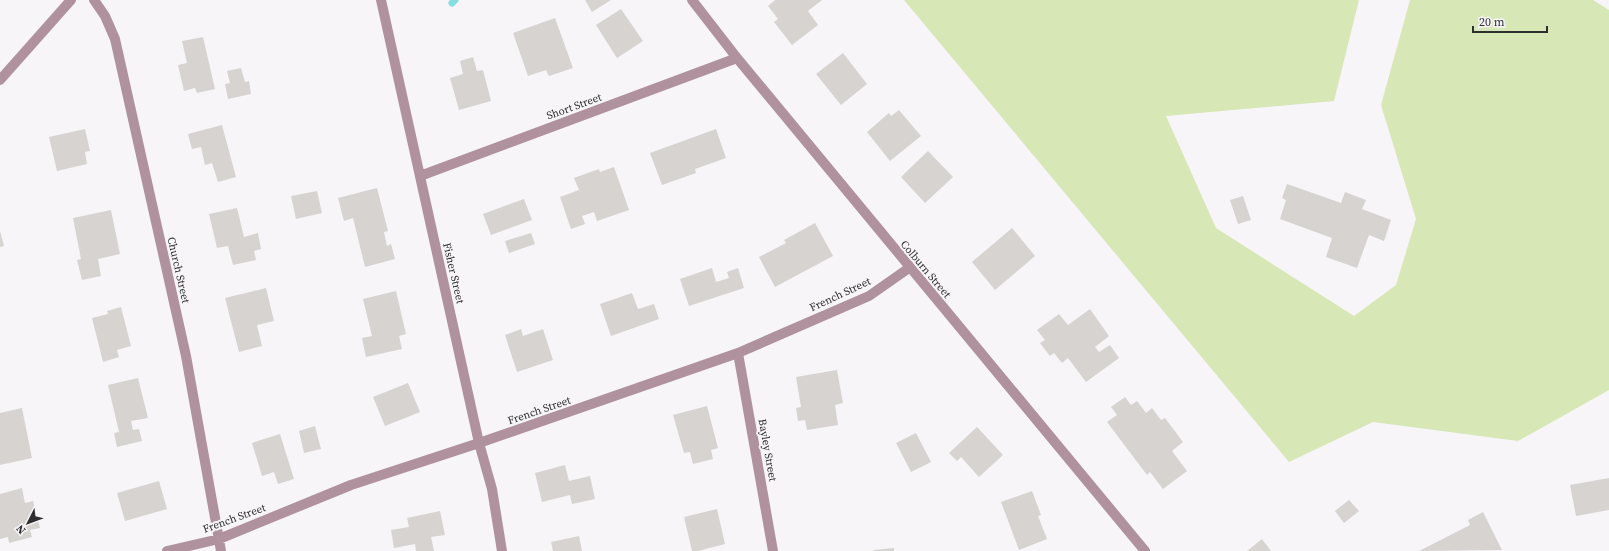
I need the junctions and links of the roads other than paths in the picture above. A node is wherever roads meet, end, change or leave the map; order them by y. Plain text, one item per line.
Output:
1 (71, 0) edge
2 (94, 0) edge
3 (381, 0) edge
4 (692, 0) edge
5 (737, 58) junction
6 (0, 80) edge
7 (420, 176) junction
8 (909, 268) junction
9 (738, 353) junction
10 (479, 443) junction
11 (219, 539) junction
12 (166, 551) edge
13 (221, 551) edge
14 (502, 551) edge
15 (773, 551) edge
16 (1144, 551) edge

1 - 6 street
2 - 11 street, Church Street
3 - 7 street, Fisher Street
4 - 5 street, Colburn Street
5 - 7 street, Short Street
5 - 8 street, Colburn Street
7 - 10 street, Fisher Street
8 - 9 street, French Street
8 - 16 street, Colburn Street
9 - 10 street, French Street
9 - 15 street, Bayley Street
10 - 11 street, French Street
10 - 14 street, Fisher Street
11 - 12 street, French Street
11 - 13 street, Church Street

